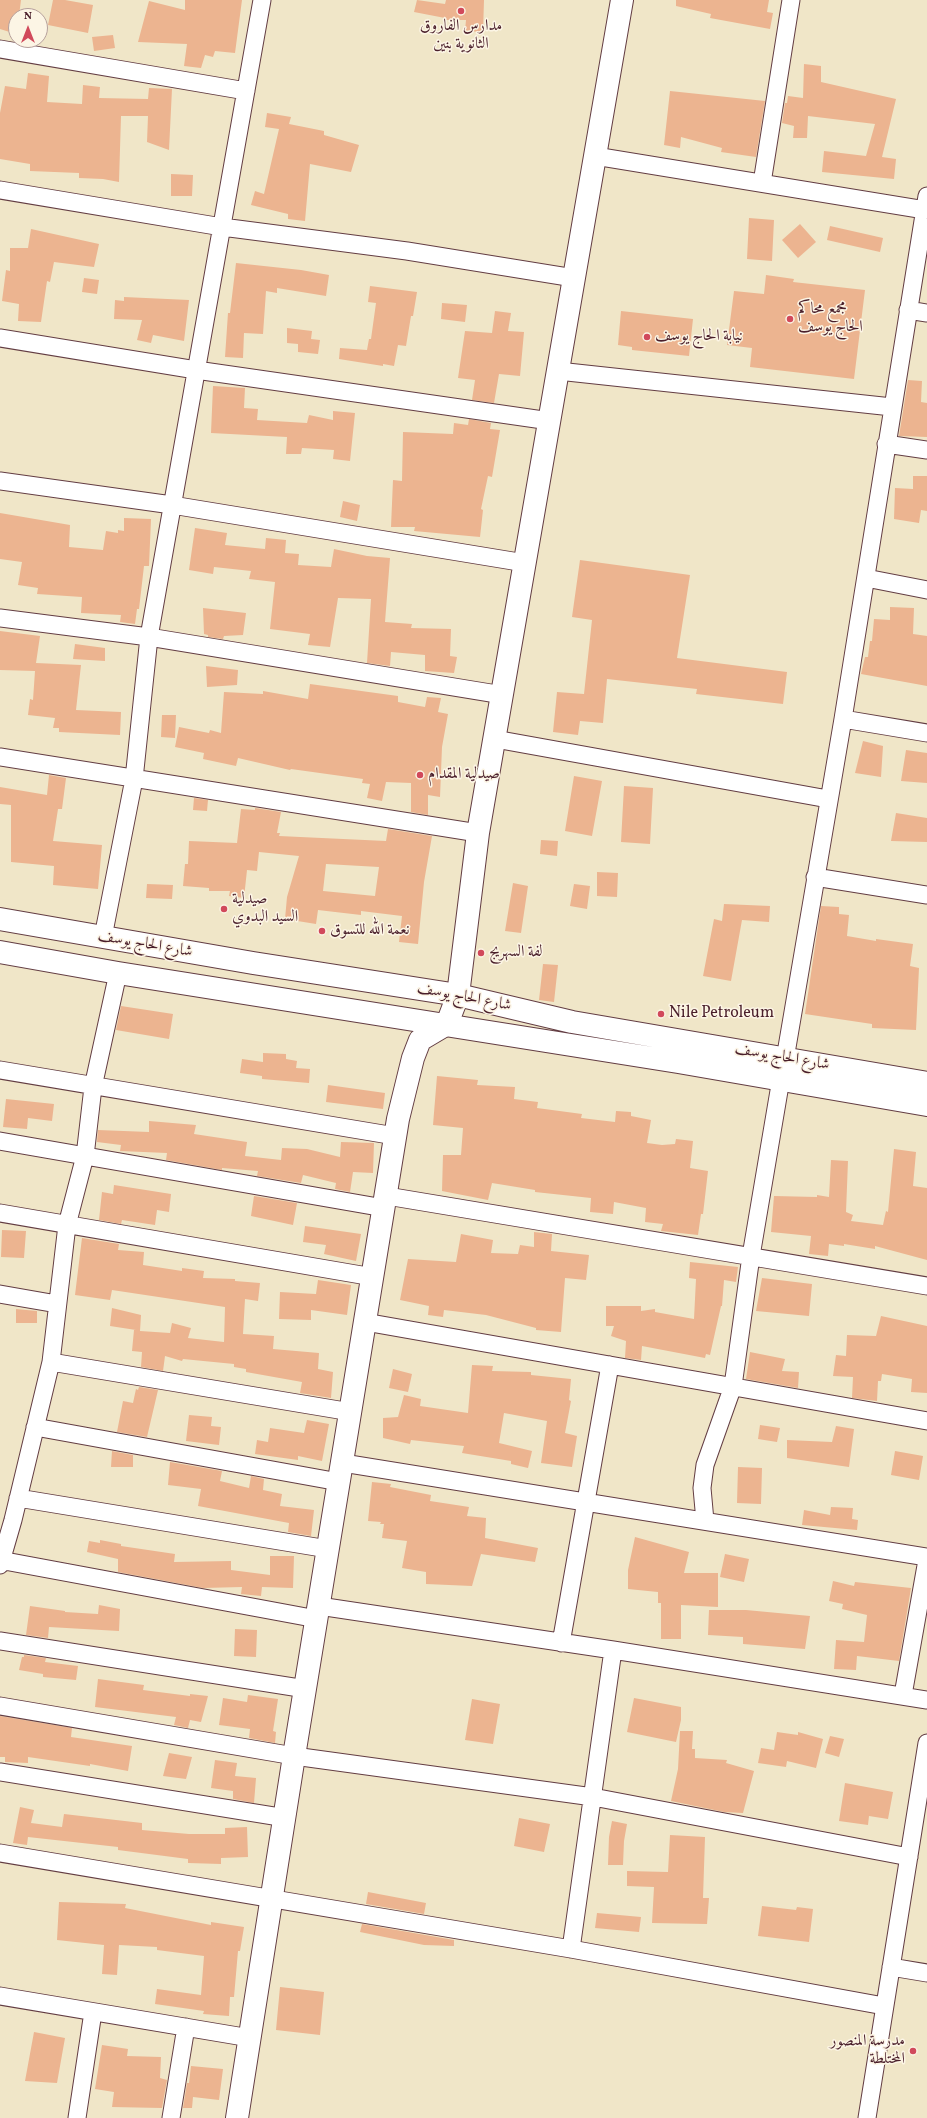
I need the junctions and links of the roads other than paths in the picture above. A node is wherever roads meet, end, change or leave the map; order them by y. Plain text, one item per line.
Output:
1 (262, 0) edge
2 (622, 0) edge
3 (791, 0) edge
4 (0, 49) edge
5 (246, 91) junction
6 (595, 156) junction
7 (762, 183) junction
8 (0, 190) edge
9 (926, 203) edge
10 (222, 227) junction
11 (574, 278) junction
12 (908, 310) junction
13 (927, 313) edge
14 (0, 338) edge
15 (196, 370) junction
16 (558, 371) junction
17 (892, 407) junction
18 (550, 421) junction
19 (886, 444) junction
20 (927, 450) edge
21 (0, 481) edge
22 (172, 505) junction
23 (525, 563) junction
24 (866, 578) junction
25 (927, 590) edge
26 (0, 618) edge
27 (149, 637) junction
28 (503, 695) junction
29 (843, 719) junction
30 (927, 732) edge
31 (495, 739) junction
32 (0, 757) edge
33 (134, 779) junction
34 (828, 799) junction
35 (478, 833) junction
36 (815, 877) junction
37 (927, 895) edge
38 (0, 919) edge
39 (103, 937) junction
40 (0, 952) edge
41 (118, 973) junction
42 (458, 995) junction
43 (447, 1024) junction
44 (783, 1069) junction
45 (0, 1070) edge
46 (927, 1083) edge
47 (93, 1087) junction
48 (927, 1105) edge
49 (396, 1136) junction
50 (0, 1141) edge
51 (85, 1156) junction
52 (385, 1202) junction
53 (0, 1213) edge
54 (67, 1226) junction
55 (751, 1256) junction
56 (373, 1276) junction
57 (927, 1286) edge
58 (0, 1294) edge
59 (57, 1304) junction
60 (365, 1322) junction
61 (51, 1362) junction
62 (610, 1365) junction
63 (733, 1386) junction
64 (352, 1412) junction
65 (927, 1421) edge
66 (35, 1427) junction
67 (341, 1472) junction
68 (18, 1498) junction
69 (586, 1503) junction
70 (705, 1521) junction
71 (328, 1549) junction
72 (927, 1557) edge
73 (927, 1560) edge
74 (0, 1561) edge
75 (318, 1613) junction
76 (0, 1641) edge
77 (561, 1642) junction
78 (614, 1650) junction
79 (306, 1689) junction
80 (903, 1695) junction
81 (927, 1700) edge
82 (0, 1706) edge
83 (927, 1743) edge
84 (294, 1756) junction
85 (0, 1772) edge
86 (593, 1797) junction
87 (286, 1818) junction
88 (921, 1830) edge
89 (0, 1854) edge
90 (909, 1857) junction
91 (273, 1898) junction
92 (571, 1948) junction
93 (891, 1967) junction
94 (927, 1973) edge
95 (1, 2000) edge
96 (884, 2006) junction
97 (93, 2012) junction
98 (186, 2027) junction
99 (250, 2038) junction
100 (77, 2118) edge
101 (171, 2118) edge
102 (237, 2118) edge
103 (867, 2118) edge

1 - 5 street
2 - 6 street
3 - 7 street
4 - 5 street
5 - 10 street
6 - 7 street
6 - 11 street
7 - 9 street
8 - 10 street
9 - 12 street
10 - 11 street
10 - 15 street
11 - 16 street
12 - 13 street
12 - 17 street
14 - 15 street
15 - 18 street
15 - 22 street
16 - 17 street
16 - 18 street
17 - 19 street
18 - 23 street
19 - 20 street
19 - 24 street
21 - 22 street
22 - 23 street
22 - 27 street
23 - 28 street
24 - 25 street
24 - 29 street
26 - 27 street
27 - 28 street
27 - 33 street
28 - 31 street
29 - 30 street
29 - 34 street
31 - 34 street
31 - 35 street
32 - 33 street
33 - 35 street
33 - 39 street
34 - 36 street
35 - 42 street
36 - 37 street
36 - 44 street
38 - 39 street, شارع الحاج يوسف
39 - 42 street, شارع الحاج يوسف
40 - 41 street, شارع الحاج يوسف
41 - 43 street, شارع الحاج يوسف
41 - 47 street
42 - 43 street
42 - 44 street, شارع الحاج يوسف
43 - 44 street, شارع الحاج يوسف
43 - 49 street
44 - 46 street, شارع الحاج يوسف
44 - 48 street, شارع الحاج يوسف
44 - 55 street
45 - 47 street
47 - 49 street
47 - 51 street
49 - 52 street
50 - 51 street
51 - 52 street
51 - 54 street
52 - 55 street
52 - 56 street
53 - 54 street
54 - 56 street
54 - 59 street
55 - 57 street
55 - 63 street
56 - 60 street
58 - 59 street
59 - 61 street
60 - 62 street
60 - 64 street
61 - 64 street
61 - 66 street
62 - 63 street
62 - 69 street
63 - 65 street
63 - 70 street
64 - 67 street
66 - 67 street
66 - 68 street
67 - 69 street
67 - 71 street
68 - 71 street
68 - 74 street
69 - 70 street
69 - 77 street
70 - 72 street
71 - 75 street
73 - 80 street
74 - 75 street
75 - 77 street
75 - 79 street
76 - 79 street
77 - 78 street
78 - 80 street
78 - 86 street
79 - 84 street
80 - 81 street
82 - 84 street
83 - 88 street
84 - 86 street
84 - 87 street
85 - 87 street
86 - 90 street
86 - 92 street
87 - 91 street
88 - 90 street
89 - 91 street
90 - 93 street
91 - 92 street
91 - 99 street
92 - 96 street
93 - 94 street
93 - 96 street
95 - 97 street
96 - 103 street
97 - 98 street
97 - 100 street
98 - 99 street
98 - 101 street
99 - 102 street

